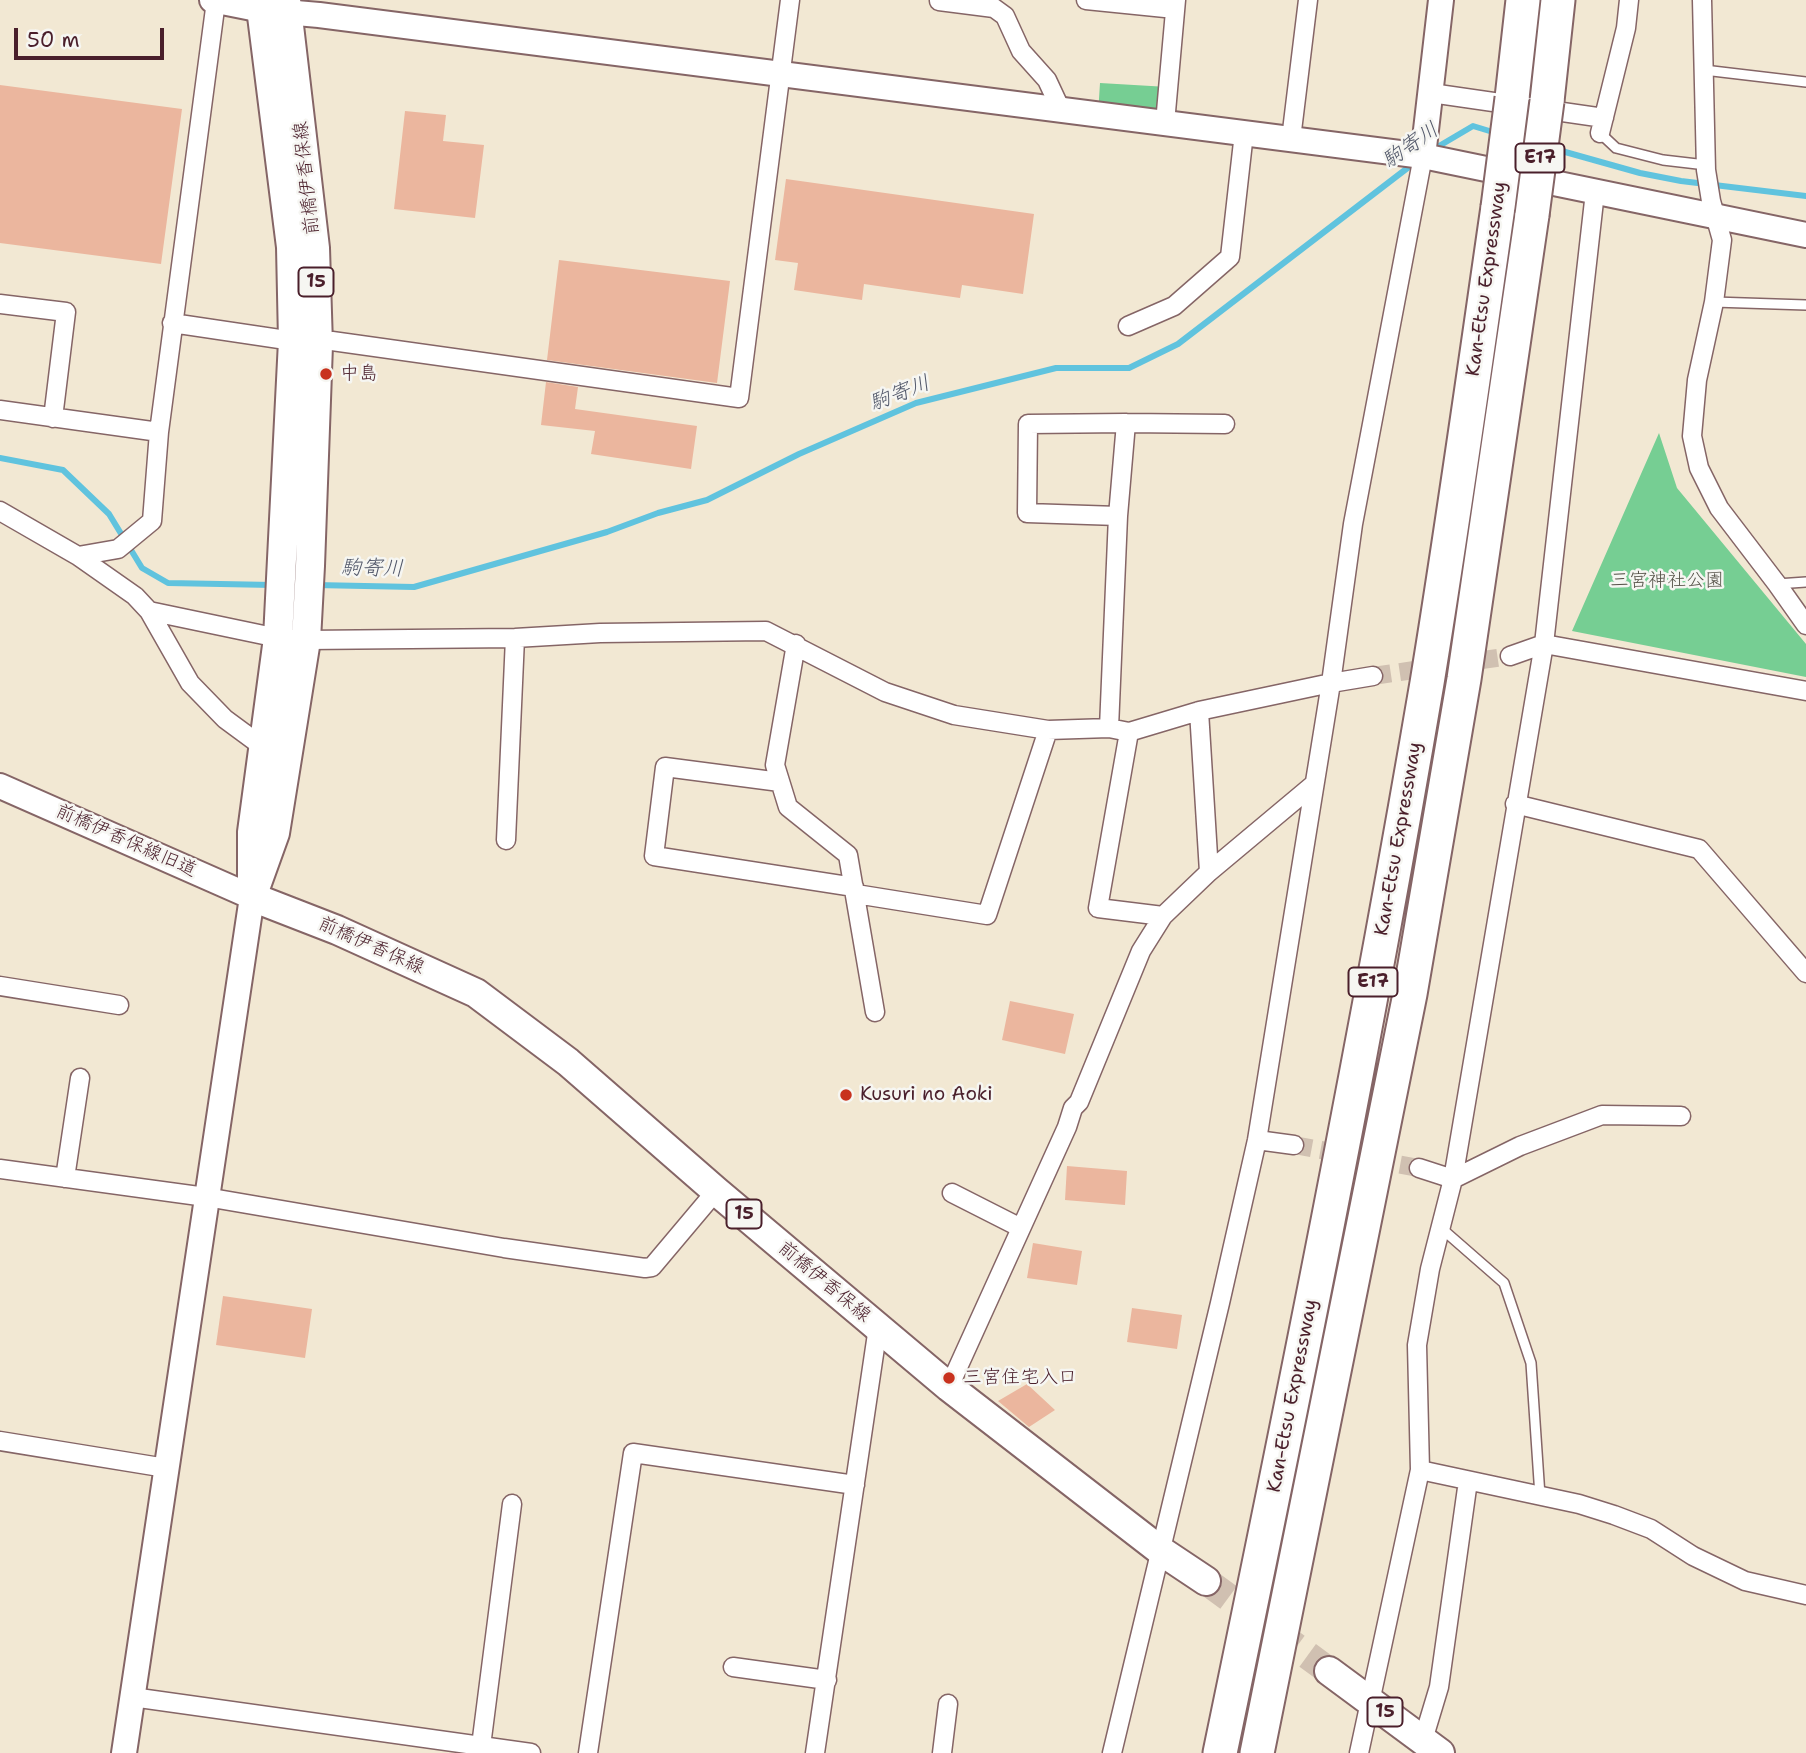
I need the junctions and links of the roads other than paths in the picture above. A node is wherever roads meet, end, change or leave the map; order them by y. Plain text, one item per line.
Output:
1 (214, 0) edge
2 (790, 0) edge
3 (1086, 0) edge
4 (1308, 0) edge
5 (1441, 0) edge
6 (1523, 0) edge
7 (1558, 0) edge
8 (1629, 0) edge
9 (1702, 0) edge
10 (939, 1) edge
11 (994, 4) edge
12 (274, 5) edge
13 (1175, 5) edge
14 (320, 8) edge
15 (1704, 70) junction
16 (779, 74) junction
17 (1806, 82) edge
18 (1431, 93) junction
19 (1061, 110) junction
20 (1166, 123) junction
21 (1602, 125) junction
22 (1244, 133) junction
23 (1291, 139) junction
24 (1423, 156) junction
25 (1706, 167) junction
26 (1595, 192) junction
27 (1714, 209) junction
28 (1806, 234) edge
29 (1714, 302) junction
30 (0, 304) edge
31 (1806, 305) edge
32 (172, 323) junction
33 (1128, 326) dead end
34 (293, 341) junction
35 (332, 341) dead end
36 (0, 410) edge
37 (53, 418) junction
38 (1126, 423) junction
39 (1225, 424) dead end
40 (159, 432) junction
41 (0, 511) edge
42 (1118, 516) junction
43 (78, 556) junction
44 (296, 566) junction
45 (1806, 582) edge
46 (1777, 584) junction
47 (149, 611) junction
48 (1806, 625) edge
49 (515, 638) junction
50 (292, 639) junction
51 (796, 644) junction
52 (1544, 645) junction
53 (1510, 656) tunnel mouth
54 (1373, 676) tunnel mouth
55 (1331, 682) junction
56 (1806, 691) edge
57 (1199, 711) junction
58 (1109, 728) junction
59 (1048, 730) junction
60 (1129, 732) junction
61 (263, 747) junction
62 (780, 782) junction
63 (1313, 785) junction
64 (0, 786) edge
65 (1515, 804) junction
66 (506, 840) dead end
67 (1209, 872) junction
68 (855, 890) junction
69 (253, 897) junction
70 (1163, 916) junction
71 (1806, 973) edge
72 (0, 986) edge
73 (119, 1005) dead end
74 (875, 1012) dead end
75 (80, 1078) dead end
76 (1681, 1116) dead end
77 (1256, 1140) junction
78 (1294, 1145) tunnel mouth
79 (1419, 1168) tunnel mouth
80 (0, 1169) edge
81 (65, 1178) junction
82 (1453, 1179) junction
83 (716, 1191) junction
84 (952, 1193) dead end
85 (206, 1197) junction
86 (1021, 1228) junction
87 (1441, 1228) junction
88 (878, 1327) junction
89 (950, 1387) junction
90 (0, 1441) edge
91 (166, 1468) junction
92 (1420, 1471) junction
93 (1468, 1481) junction
94 (855, 1485) junction
95 (1540, 1496) junction
96 (512, 1504) dead end
97 (1161, 1551) junction
98 (1206, 1581) tunnel mouth
99 (1806, 1595) edge
100 (733, 1667) dead end
101 (1329, 1671) tunnel mouth
102 (827, 1680) junction
103 (132, 1697) junction
104 (1370, 1701) junction
105 (948, 1704) dead end
106 (481, 1746) junction
107 (1432, 1746) edge
108 (124, 1753) edge
109 (531, 1753) edge
110 (588, 1753) edge
111 (815, 1753) edge
112 (942, 1753) edge
113 (1112, 1753) edge
114 (1220, 1753) edge
115 (1257, 1753) edge
116 (1359, 1753) edge

1 - 12 street
1 - 32 street
2 - 16 street
3 - 13 street
4 - 23 street
5 - 18 street
6 - 114 highway, Kan-Etsu Expressway / E17, bridge
7 - 115 highway, Kan-Etsu Expressway / E17, bridge
8 - 21 street
9 - 15 street
10 - 11 street
11 - 19 street
12 - 14 street
12 - 34 main road, 前橋伊香保線 / 15
12 - 44 main road, 前橋伊香保線 / 15
13 - 20 street
14 - 16 street
15 - 17 lane
15 - 25 street
16 - 19 street
16 - 35 street
18 - 21 street
18 - 24 street
19 - 20 street
20 - 22 street
21 - 25 lane
22 - 23 street
22 - 33 street
23 - 24 street
24 - 26 street
24 - 55 street
25 - 27 street
26 - 27 street
26 - 52 street
27 - 28 street
27 - 29 street
29 - 31 lane
29 - 46 street
30 - 37 street
32 - 34 street
32 - 40 street
34 - 44 main road, 前橋伊香保線 / 15
36 - 37 street
37 - 40 street
38 - 39 street
38 - 42 street
38 - 42 street
40 - 43 street
41 - 43 street
42 - 58 street
43 - 47 street
44 - 50 main road, 前橋伊香保線 / 15
45 - 46 lane
46 - 48 street
47 - 50 street
47 - 61 street
49 - 50 street
49 - 51 street
49 - 66 street
50 - 61 main road, 前橋伊香保線 / 15
50 - 69 main road, 前橋伊香保線 / 15
51 - 59 street
51 - 62 street
52 - 53 street
52 - 56 street
52 - 65 street
54 - 55 street
55 - 57 street
55 - 63 street
57 - 60 street
57 - 67 street
58 - 59 street
58 - 60 street
59 - 68 street
60 - 70 street
61 - 69 main road, 前橋伊香保線 / 15
62 - 68 street
62 - 68 street
63 - 67 street
63 - 77 street
64 - 69 street, 前橋伊香保線旧道
65 - 71 street
65 - 82 street
67 - 70 street
68 - 74 street
69 - 83 main road, 前橋伊香保線 / 15
69 - 85 street
70 - 86 street
72 - 73 street
75 - 81 street
76 - 82 street
77 - 78 street
77 - 97 street
79 - 82 street
80 - 81 street
81 - 85 street
82 - 87 street
83 - 85 street
83 - 88 main road, 前橋伊香保線 / 15
84 - 86 street
85 - 91 street
86 - 89 street
87 - 92 street
87 - 95 lane
88 - 89 main road, 前橋伊香保線 / 15
88 - 94 street
89 - 97 main road, 前橋伊香保線 / 15
90 - 91 street
91 - 103 street
92 - 93 street
92 - 104 street
93 - 95 street
93 - 107 street
94 - 102 street
94 - 110 street
95 - 99 street
96 - 106 street
97 - 98 main road, 前橋伊香保線 / 15
97 - 113 street
100 - 102 street
101 - 104 main road, 15
102 - 111 street
103 - 106 street
103 - 108 street
104 - 107 main road, 15
104 - 116 street
105 - 112 street
106 - 109 street

